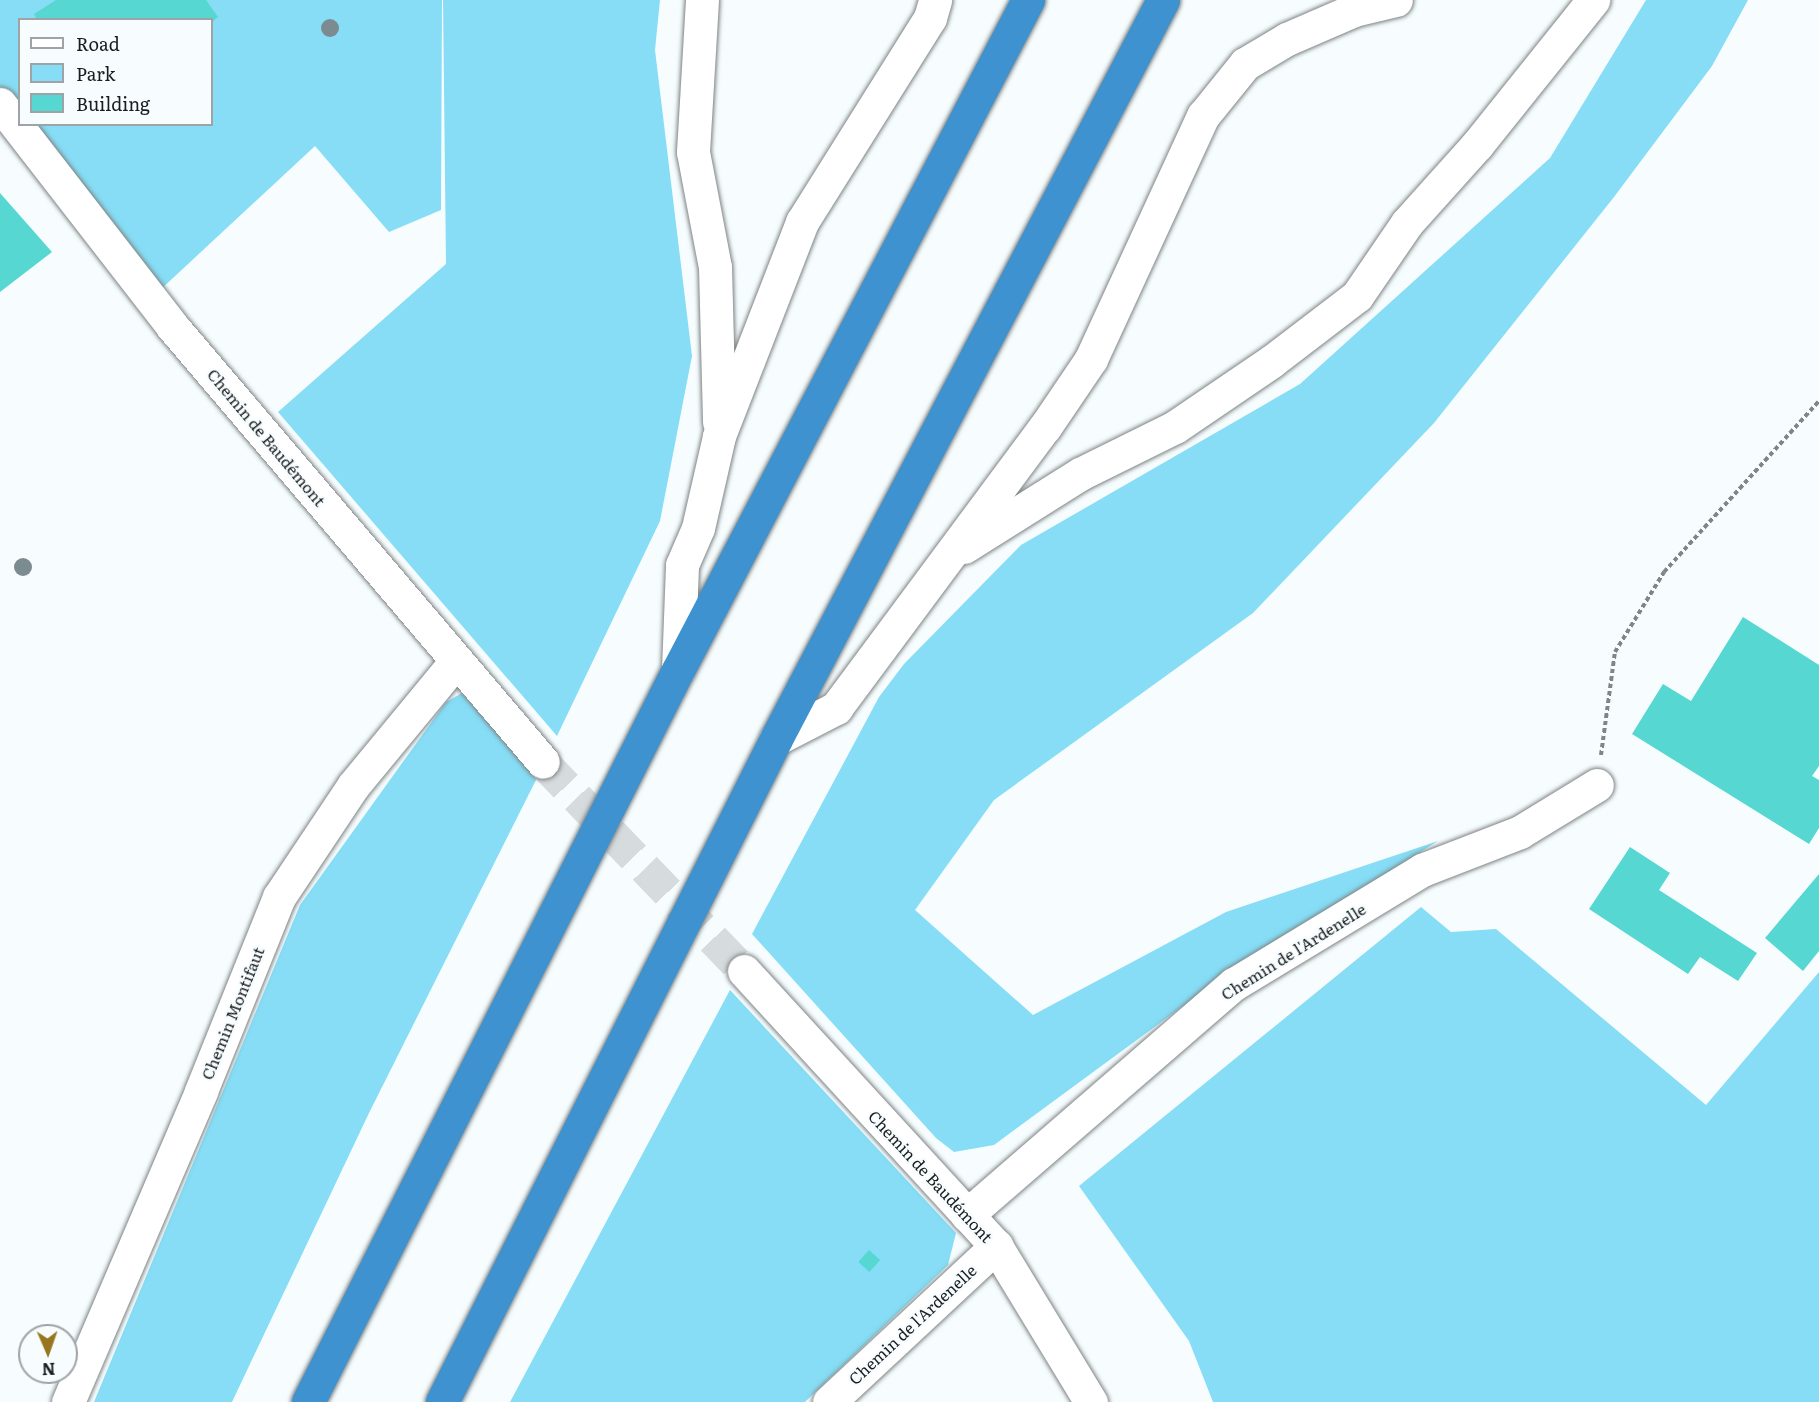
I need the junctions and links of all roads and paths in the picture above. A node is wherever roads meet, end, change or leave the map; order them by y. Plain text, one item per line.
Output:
1 (702, 0) edge
2 (935, 0) edge
3 (1028, 0) edge
4 (1163, 0) edge
5 (1396, 0) edge
6 (1593, 0) edge
7 (0, 104) edge
8 (1819, 401) edge
9 (719, 436) junction
10 (950, 556) junction
11 (457, 660) junction
12 (678, 670) junction
13 (776, 739) junction
14 (543, 762) tunnel mouth
15 (1597, 785) joint
16 (744, 971) tunnel mouth
17 (968, 1215) junction
18 (996, 1245) junction
19 (68, 1402) edge
20 (308, 1402) edge
21 (442, 1402) edge
22 (829, 1402) edge
23 (1091, 1402) edge

1 - 9 street
2 - 9 street
3 - 12 highway
4 - 13 highway
5 - 10 street
6 - 10 street
7 - 11 street, Chemin de Baudémont
8 - 15 path
9 - 12 street
10 - 13 street
11 - 14 street, Chemin de Baudémont
11 - 19 street, Chemin Montifaut
12 - 20 highway
13 - 21 highway
15 - 17 street, Chemin de l'Ardenelle
16 - 17 street, Chemin de Baudémont
17 - 18 street, Chemin de Baudémont
18 - 22 street, Chemin de l'Ardenelle
18 - 23 street, Chemin de Baudémont

